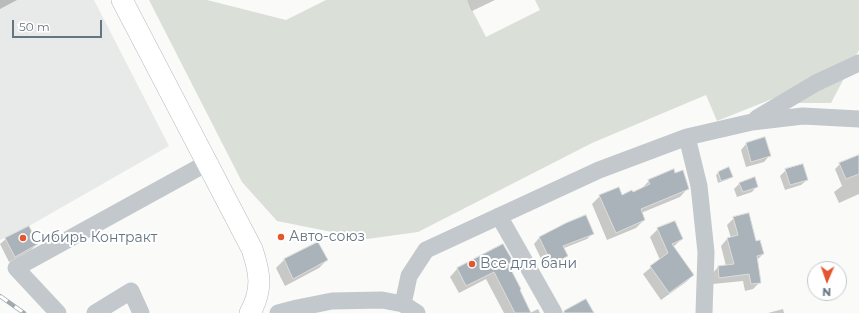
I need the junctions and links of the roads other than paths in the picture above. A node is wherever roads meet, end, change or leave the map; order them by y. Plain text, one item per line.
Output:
1 (122, 0) edge
2 (859, 63) edge
3 (859, 119) edge
4 (752, 122) junction
5 (687, 137) junction
6 (207, 163) junction
7 (499, 216) junction
8 (410, 309) edge
9 (58, 313) edge
10 (95, 313) edge
11 (141, 313) edge
12 (250, 313) edge
13 (278, 313) edge
14 (554, 313) edge
15 (704, 313) edge

1 - 6 main road
2 - 4 street
3 - 4 street
4 - 5 street
5 - 7 street
5 - 15 street
6 - 9 street
6 - 12 main road
7 - 8 street
7 - 14 street
8 - 13 street
10 - 11 street

